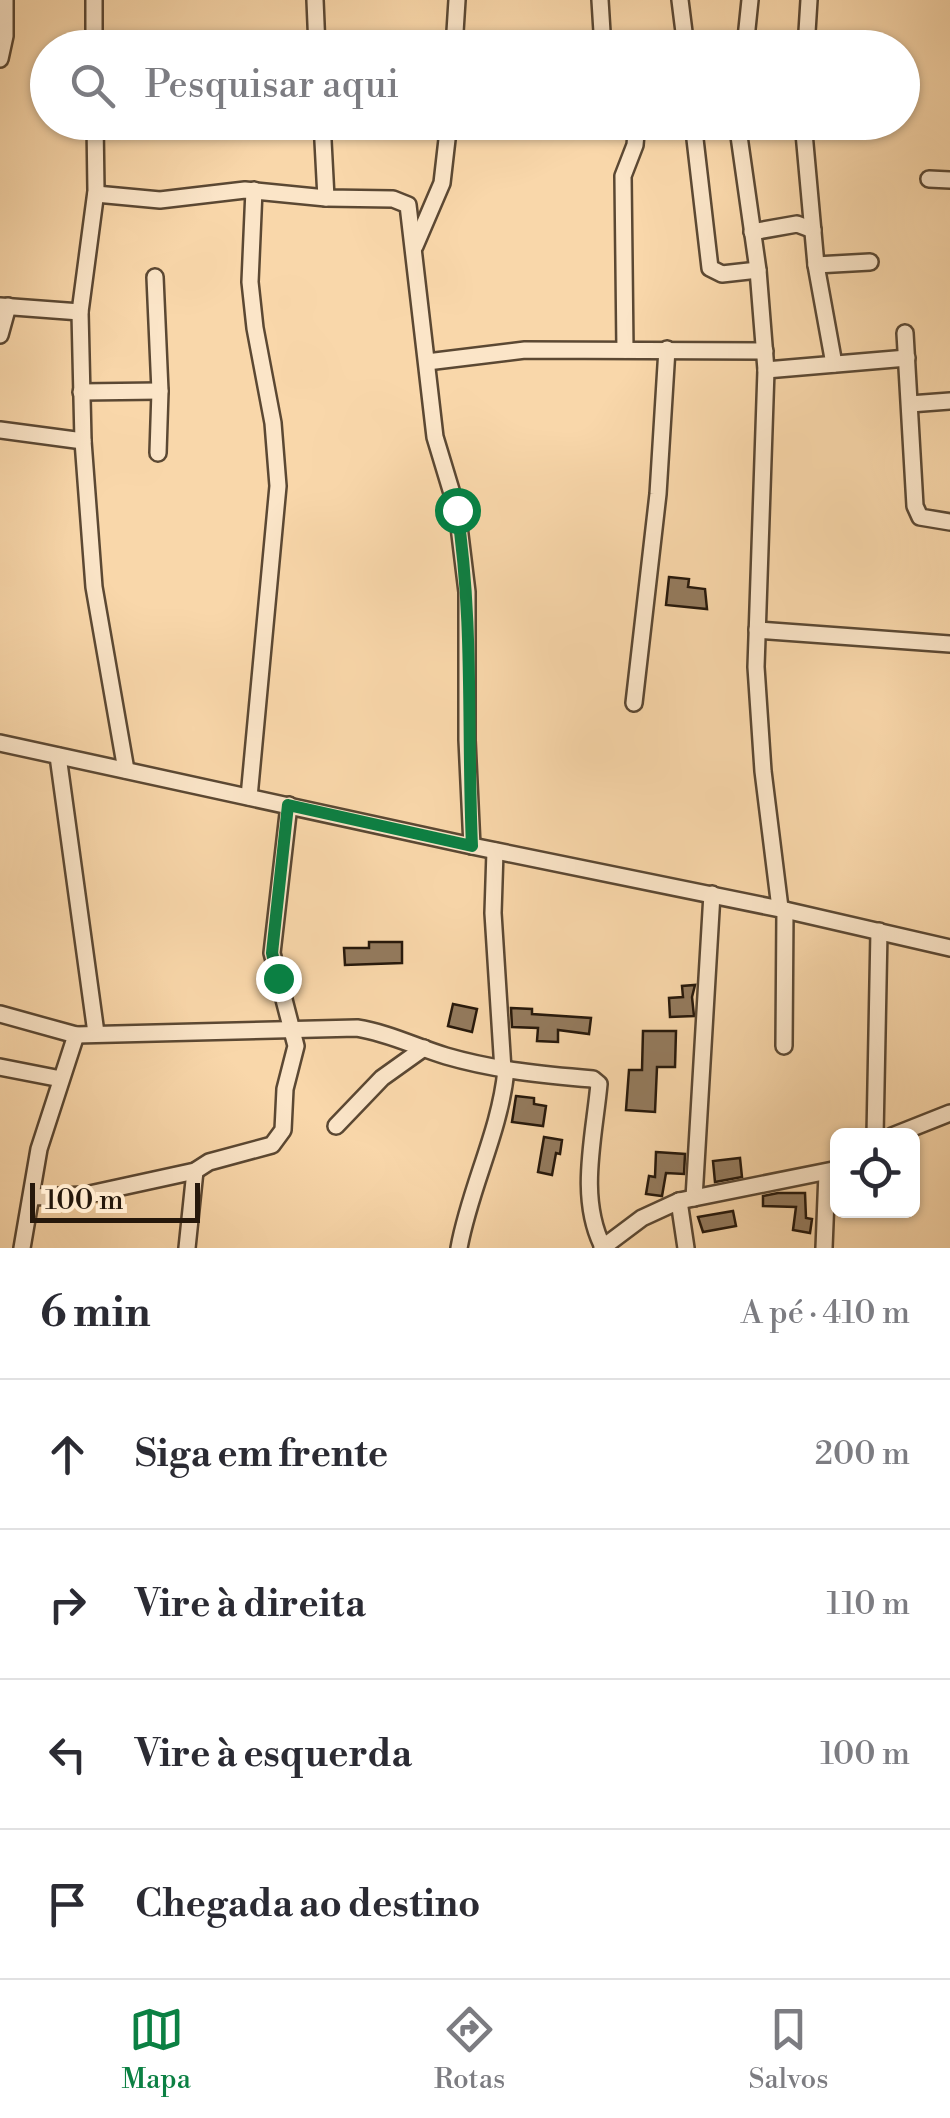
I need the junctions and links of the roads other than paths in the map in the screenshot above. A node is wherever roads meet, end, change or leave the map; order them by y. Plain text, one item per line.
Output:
1 (5, 0) edge
2 (94, 0) edge
3 (315, 0) edge
4 (457, 0) edge
5 (600, 0) edge
6 (680, 0) edge
7 (750, 0) edge
8 (809, 0) edge
9 (94, 30) edge
10 (317, 30) edge
11 (455, 30) edge
12 (602, 30) edge
13 (684, 30) edge
14 (747, 30) edge
15 (807, 30) edge
16 (0, 59) edge
17 (95, 140) edge
18 (323, 140) edge
19 (447, 140) edge
20 (635, 140) edge
21 (695, 140) edge
22 (739, 140) edge
23 (804, 140) edge
24 (928, 179) dead end
25 (950, 180) edge
26 (254, 190) junction
27 (96, 194) junction
28 (326, 198) junction
29 (805, 227) junction
30 (752, 232) junction
31 (415, 246) junction
32 (870, 262) dead end
33 (816, 265) junction
34 (758, 270) junction
35 (155, 278) dead end
36 (4, 306) edge
37 (80, 312) junction
38 (905, 333) dead end
39 (0, 335) edge
40 (667, 349) junction
41 (625, 350) junction
42 (765, 350) junction
43 (907, 358) junction
44 (427, 362) junction
45 (834, 364) junction
46 (766, 370) junction
47 (160, 391) junction
48 (81, 392) junction
49 (950, 401) edge
50 (910, 404) junction
51 (0, 430) edge
52 (83, 441) junction
53 (158, 453) dead end
54 (950, 522) edge
55 (757, 630) junction
56 (950, 644) edge
57 (634, 703) dead end
58 (0, 743) edge
59 (58, 756) junction
60 (126, 770) junction
61 (248, 796) junction
62 (288, 805) junction
63 (472, 846) junction
64 (495, 851) junction
65 (712, 894) junction
66 (783, 909) junction
67 (880, 931) junction
68 (950, 948) edge
69 (0, 1014) edge
70 (294, 1030) junction
71 (96, 1032) junction
72 (76, 1035) junction
73 (784, 1046) dead end
74 (424, 1048) junction
75 (0, 1067) edge
76 (504, 1070) junction
77 (60, 1078) junction
78 (950, 1113) edge
79 (336, 1126) dead end
80 (875, 1128) edge
81 (912, 1128) edge
82 (195, 1171) junction
83 (830, 1171) edge
84 (830, 1190) edge
85 (32, 1197) junction
86 (686, 1199) junction
87 (22, 1248) edge
88 (187, 1248) edge
89 (459, 1248) edge
90 (603, 1248) edge
91 (686, 1248) edge
92 (824, 1248) edge

1 - 16 street
2 - 9 street
3 - 10 street
4 - 11 street
5 - 12 street
6 - 13 street
7 - 14 street
8 - 15 street
17 - 27 street
18 - 28 street
19 - 31 street
20 - 41 street
21 - 34 street
22 - 30 street
23 - 29 street
24 - 25 street
26 - 27 street
26 - 28 street
26 - 61 street
27 - 37 street
28 - 31 street
29 - 30 street
29 - 33 street
30 - 34 street
31 - 44 street
32 - 33 street
33 - 45 street
34 - 42 street
35 - 47 street
36 - 37 street
36 - 39 street
37 - 48 street
38 - 43 street
40 - 41 street
40 - 42 street
40 - 57 street
41 - 44 street
42 - 46 street
43 - 45 street
43 - 50 street
44 - 63 street
45 - 46 street
46 - 55 street
47 - 48 street
47 - 53 street
48 - 52 street
49 - 50 street
50 - 54 street
51 - 52 street
52 - 60 street
55 - 56 street
55 - 66 street
58 - 59 street
59 - 60 street
59 - 71 street
60 - 61 street
61 - 62 street
62 - 63 street
62 - 70 street
63 - 64 street
64 - 65 street
64 - 76 street
65 - 66 street
65 - 86 street
66 - 67 street
66 - 73 street
67 - 68 street
67 - 80 street
69 - 72 street
70 - 71 street
70 - 74 street
70 - 82 street
71 - 72 street
72 - 77 street
74 - 76 street
74 - 79 street
75 - 77 street
76 - 89 street
76 - 90 street
77 - 85 street
78 - 81 street
82 - 85 street
82 - 88 street
83 - 86 street
84 - 92 street
85 - 87 street
86 - 90 street
86 - 91 street

